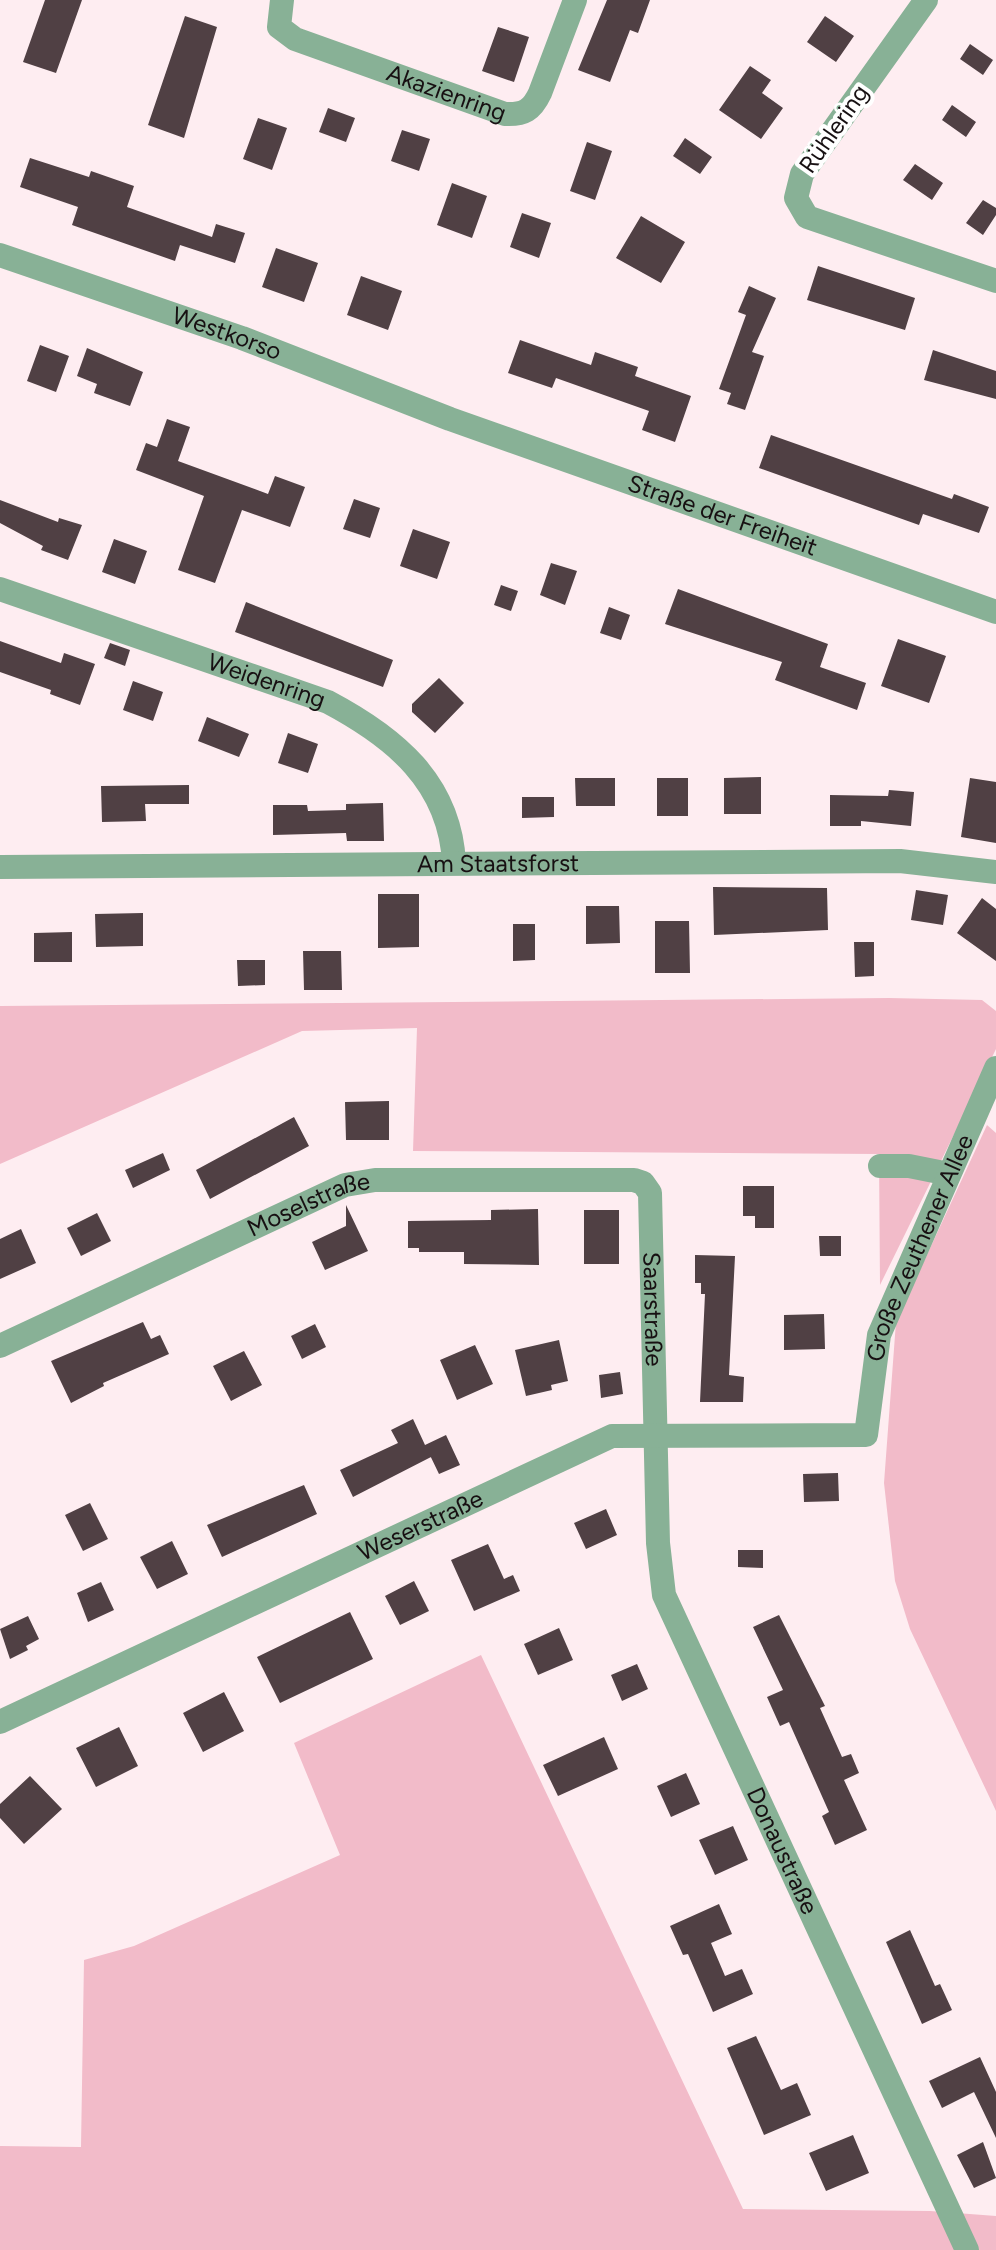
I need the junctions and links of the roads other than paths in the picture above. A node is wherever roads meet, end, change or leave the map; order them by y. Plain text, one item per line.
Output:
1 (282, 0) edge
2 (575, 0) edge
3 (926, 0) edge
4 (0, 255) edge
5 (996, 281) edge
6 (450, 419) joint
7 (0, 589) edge
8 (996, 612) edge
9 (454, 863) junction
10 (0, 867) edge
11 (996, 872) edge
12 (996, 1068) edge
13 (880, 1166) dead end
14 (949, 1174) junction
15 (643, 1183) joint
16 (0, 1346) edge
17 (866, 1435) joint
18 (656, 1436) junction
19 (0, 1722) edge
20 (967, 2250) edge

1 - 2 street, Akazienring
3 - 5 street, Rühlering
4 - 6 street, Westkorso
6 - 8 street, Straße der Freiheit
7 - 9 street, Weidenring
9 - 10 street, Am Staatsforst
9 - 11 street, Am Staatsforst
12 - 14 street, Große Zeuthener Allee
13 - 14 street
14 - 17 street, Große Zeuthener Allee
15 - 16 street, Moselstraße
15 - 18 street, Saarstraße
17 - 18 street, Weserstraße
18 - 19 street, Weserstraße
18 - 20 street, Donaustraße

